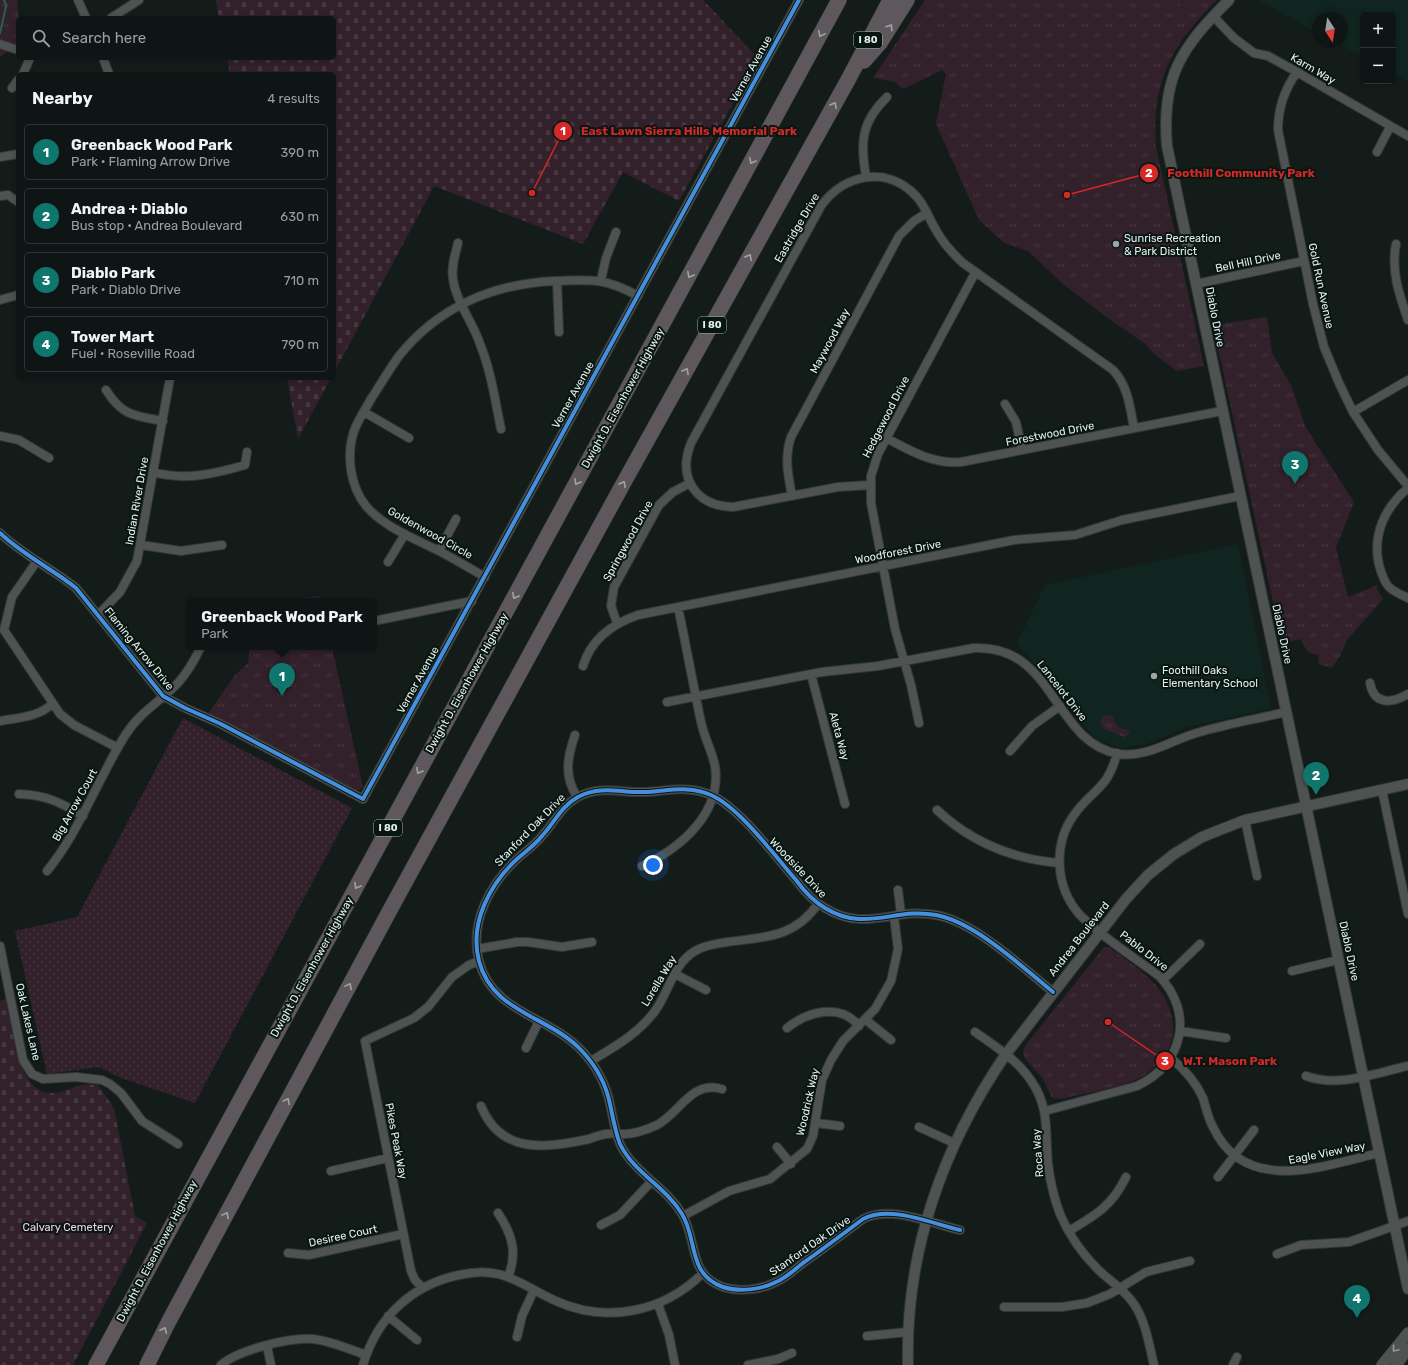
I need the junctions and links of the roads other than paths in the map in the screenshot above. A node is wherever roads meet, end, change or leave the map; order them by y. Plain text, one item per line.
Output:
1 (78, 0) edge
2 (139, 0) edge
3 (799, 0) edge
4 (839, 0) edge
5 (890, 0) edge
6 (908, 0) edge
7 (1229, 0) edge
8 (85, 16) edge
9 (114, 16) edge
10 (1213, 16) junction
11 (1, 44) edge
12 (16, 49) edge
13 (29, 60) edge
14 (104, 60) edge
15 (24, 72) edge
16 (109, 72) edge
17 (1298, 72) junction
18 (848, 80) junction
19 (16, 83) edge
20 (12, 88) dead end
21 (887, 98) dead end
22 (1390, 127) junction
23 (1408, 136) edge
24 (1377, 152) dead end
25 (16, 154) edge
26 (0, 157) edge
27 (866, 176) junction
28 (0, 196) edge
29 (16, 201) edge
30 (928, 213) junction
31 (616, 232) dead end
32 (458, 243) dead end
33 (1396, 244) dead end
34 (1304, 261) junction
35 (975, 274) junction
36 (601, 280) junction
37 (557, 281) junction
38 (1196, 284) junction
39 (16, 296) edge
40 (638, 296) junction
41 (0, 300) edge
42 (462, 304) junction
43 (1408, 320) edge
44 (559, 332) dead end
45 (170, 380) edge
46 (1408, 380) edge
47 (106, 390) dead end
48 (1005, 404) dead end
49 (1222, 411) junction
50 (364, 412) junction
51 (1353, 412) junction
52 (163, 421) junction
53 (1134, 428) junction
54 (501, 430) dead end
55 (0, 436) edge
56 (409, 438) dead end
57 (886, 438) junction
58 (1022, 450) junction
59 (247, 452) dead end
60 (49, 458) dead end
61 (153, 472) junction
62 (690, 482) junction
63 (870, 485) junction
64 (1408, 487) edge
65 (792, 496) junction
66 (1240, 496) junction
67 (456, 519) dead end
68 (0, 533) edge
69 (405, 534) junction
70 (141, 545) junction
71 (222, 545) dead end
72 (439, 551) junction
73 (37, 561) junction
74 (388, 562) dead end
75 (883, 566) junction
76 (485, 577) junction
77 (1408, 598) edge
78 (472, 601) junction
79 (678, 606) junction
80 (98, 615) junction
81 (377, 620) edge
82 (617, 623) junction
83 (199, 650) edge
84 (904, 662) junction
85 (583, 666) dead end
86 (811, 674) junction
87 (1370, 683) dead end
88 (1408, 694) edge
89 (163, 696) junction
90 (696, 696) junction
91 (667, 702) dead end
92 (52, 704) junction
93 (1060, 706) junction
94 (1286, 712) junction
95 (0, 721) edge
96 (919, 723) dead end
97 (575, 735) dead end
98 (118, 748) junction
99 (1010, 751) dead end
100 (1117, 754) junction
101 (1408, 784) edge
102 (1382, 790) junction
103 (19, 794) dead end
104 (713, 795) junction
105 (577, 797) junction
106 (363, 799) joint
107 (845, 804) dead end
108 (1306, 806) junction
109 (937, 810) dead end
110 (83, 816) junction
111 (1245, 820) junction
112 (1059, 863) junction
113 (642, 866) dead end
114 (1408, 870) edge
115 (47, 871) dead end
116 (1399, 872) junction
117 (1257, 876) dead end
118 (898, 890) dead end
119 (818, 904) junction
120 (1408, 914) edge
121 (898, 915) junction
122 (1100, 931) junction
123 (592, 942) dead end
124 (1200, 944) dead end
125 (0, 946) edge
126 (477, 950) junction
127 (1338, 960) junction
128 (479, 961) junction
129 (1292, 971) dead end
130 (675, 974) junction
131 (1163, 980) junction
132 (706, 990) dead end
133 (1054, 992) junction
134 (866, 1020) junction
135 (539, 1021) junction
136 (859, 1026) junction
137 (787, 1028) dead end
138 (1180, 1031) junction
139 (975, 1032) dead end
140 (1226, 1038) dead end
141 (891, 1040) dead end
142 (526, 1048) dead end
143 (1006, 1054) junction
144 (1171, 1058) junction
145 (590, 1061) junction
146 (1408, 1066) edge
147 (1306, 1076) dead end
148 (1363, 1076) junction
149 (722, 1089) dead end
150 (481, 1106) dead end
151 (1045, 1111) junction
152 (816, 1123) junction
153 (840, 1126) dead end
154 (919, 1127) dead end
155 (1254, 1130) dead end
156 (616, 1134) junction
157 (954, 1143) junction
158 (178, 1144) dead end
159 (777, 1147) dead end
160 (1379, 1153) junction
161 (1235, 1155) junction
162 (388, 1158) junction
163 (790, 1164) junction
164 (331, 1171) dead end
165 (1126, 1177) dead end
166 (1218, 1177) dead end
167 (651, 1182) junction
168 (498, 1213) dead end
169 (683, 1216) junction
170 (1408, 1221) edge
171 (925, 1222) junction
172 (602, 1225) dead end
173 (1395, 1226) junction
174 (960, 1230) dead end
175 (1069, 1231) junction
176 (403, 1234) junction
177 (288, 1253) dead end
178 (1277, 1254) dead end
179 (1190, 1261) dead end
180 (704, 1273) junction
181 (508, 1277) junction
182 (423, 1288) junction
183 (1121, 1288) junction
184 (1408, 1289) edge
185 (534, 1290) junction
186 (658, 1304) junction
187 (1004, 1307) dead end
188 (388, 1316) junction
189 (908, 1332) junction
190 (1408, 1333) edge
191 (866, 1336) dead end
192 (517, 1337) dead end
193 (417, 1340) dead end
194 (267, 1346) junction
195 (1408, 1349) edge
196 (792, 1353) dead end
197 (366, 1355) junction
198 (151, 1361) edge
199 (96, 1365) edge
200 (221, 1365) edge
201 (271, 1365) edge
202 (363, 1365) edge
203 (675, 1365) edge
204 (748, 1365) edge
205 (908, 1365) edge
206 (1154, 1365) edge
207 (1382, 1365) edge
208 (1396, 1365) edge

1 - 8 street
2 - 9 street
3 - 40 street, Verner Avenue
4 -> 199 highway, Dwight D. Eisenhower Highway / I 80
5 - 18 highway, I 80
18 -> 6 highway
7 - 10 street, Diablo Drive
10 - 17 street, Karm Way
10 - 38 street, Diablo Drive
11 - 12 street
13 - 15 street
14 - 16 street
17 - 22 street, Karm Way
17 - 34 street, Gold Run Avenue
198 -> 18 highway, I 80
19 - 20 street
21 - 27 street
22 - 23 street, Karm Way
22 - 24 street
25 - 26 street
27 - 30 street, Eastridge Drive
27 - 62 street, Eastridge Drive
28 - 29 street
30 - 35 street, Eastridge Drive
30 - 65 street, Maywood Way
31 - 36 street
32 - 42 street
33 - 43 street
34 - 38 street, Bell Hill Drive
34 - 51 street, Gold Run Avenue
35 - 53 street, Eastridge Drive
35 - 57 street, Hedgewood Drive
36 - 37 street, Goldenwood Circle
36 - 40 street, Goldenwood Circle
37 - 42 street, Goldenwood Circle
37 - 44 street
38 - 49 street, Diablo Drive
39 - 41 street
40 - 76 street, Verner Avenue
42 - 50 street, Goldenwood Circle
42 - 54 street
45 - 52 street, Indian River Drive
46 - 51 street
47 - 52 street
48 - 58 street
49 - 53 street, Forestwood Drive
49 - 66 street, Diablo Drive
50 - 56 street
50 - 69 street, Goldenwood Circle
51 - 64 street, Gold Run Avenue
52 - 61 street, Indian River Drive
53 - 58 street, Forestwood Drive
55 - 60 street
57 - 58 street, Forestwood Drive
57 - 63 street, Hedgewood Drive
59 - 61 street
61 - 70 street, Indian River Drive
62 - 65 street, Eastridge Drive
62 - 82 street, Springwood Drive
63 - 65 street, Eastridge Drive
63 - 75 street, Hedgewood Drive
64 - 77 street
66 - 75 street, Woodforest Drive
66 - 94 street, Diablo Drive
67 - 72 street
68 - 73 street, Flaming Arrow Drive
69 - 72 street, Goldenwood Circle
69 - 74 street
70 - 71 street
70 - 80 street, Indian River Drive
72 - 76 street, Goldenwood Circle
73 - 80 street, Flaming Arrow Drive
73 - 92 street
75 - 79 street, Woodforest Drive
75 - 84 street, Hedgewood Drive
76 - 78 street, Verner Avenue
78 - 81 street
78 - 106 street, Verner Avenue
79 - 82 street, Woodforest Drive
79 - 90 street
80 - 89 street, Flaming Arrow Drive
82 - 85 street, Woodforest Drive
83 - 89 street, Big Arrow Court
84 - 86 street, Lancelot Drive
84 - 93 street, Lancelot Drive
84 - 96 street, Hedgewood Drive
86 - 90 street, Lancelot Drive
86 - 107 street, Aleta Way
87 - 88 street
89 - 98 street, Big Arrow Court
89 - 106 street, Flaming Arrow Drive
90 - 91 street, Lancelot Drive
90 - 104 street
92 - 95 street
92 - 98 street
93 - 99 street
93 - 100 street, Lancelot Drive
94 - 100 street, Lancelot Drive
94 - 108 street, Diablo Drive
97 - 105 street
98 - 110 street, Big Arrow Court
100 - 112 street, Pablo Drive
101 - 102 street, Andrea Boulevard
102 - 108 street, Andrea Boulevard
102 - 116 street
103 - 110 street
104 - 105 street, Stanford Oak Drive
104 - 113 street
104 - 119 street, Woodside Drive
105 - 126 street, Stanford Oak Drive
108 - 111 street, Andrea Boulevard
108 - 127 street, Diablo Drive
109 - 112 street
110 - 115 street, Big Arrow Court
111 - 117 street
111 - 122 street, Andrea Boulevard
112 - 122 street, Pablo Drive
114 - 116 street
116 - 120 street
118 - 121 street, Woodrick Way
119 - 121 street, Woodside Drive
119 - 130 street, Lorella Way
121 - 133 street, Woodside Drive
121 - 134 street, Woodrick Way
122 - 131 street, Pablo Drive
122 - 133 street, Andrea Boulevard
123 - 126 street
124 - 131 street
125 - 158 street, Oak Lakes Lane
126 - 128 street, Stanford Oak Drive
127 - 129 street
127 - 148 street, Diablo Drive
128 - 135 street, Stanford Oak Drive
128 - 162 street, Pikes Peak Way
130 - 132 street
130 - 145 street, Lorella Way
131 - 138 street, Pablo Drive
133 - 143 street, Andrea Boulevard
134 - 136 street, Woodrick Way
134 - 141 street
135 - 142 street
135 - 145 street, Stanford Oak Drive
136 - 137 street
136 - 152 street, Woodrick Way
138 - 140 street
138 - 144 street, Pablo Drive
139 - 143 street, Roca Way
143 - 151 street, Roca Way
143 - 157 street, Andrea Boulevard
144 - 151 street, Pablo Drive
144 - 161 street, Eagle View Way
145 - 156 street, Stanford Oak Drive
146 - 148 street
147 - 148 street
148 - 160 street, Diablo Drive
149 - 156 street
150 - 156 street
151 - 175 street, Roca Way
152 - 153 street
152 - 163 street, Woodrick Way
154 - 157 street
155 - 161 street
156 - 167 street, Stanford Oak Drive
157 - 171 street, Andrea Boulevard
159 - 163 street
160 - 161 street, Eagle View Way
160 - 173 street, Diablo Drive
161 - 166 street
162 - 164 street
162 - 176 street, Pikes Peak Way
163 - 169 street, Woodrick Way
165 - 175 street
167 - 169 street, Stanford Oak Drive
167 - 172 street
168 - 181 street
169 - 180 street, Stanford Oak Drive
170 - 173 street
171 - 174 street, Stanford Oak Drive
171 - 180 street, Stanford Oak Drive
171 - 189 street, Andrea Boulevard
173 - 178 street
173 - 184 street, Diablo Drive
175 - 183 street, Roca Way
176 - 177 street, Desiree Court
176 - 182 street, Pikes Peak Way
179 - 183 street
180 - 186 street
181 - 182 street
181 - 185 street
182 - 188 street
183 - 187 street
183 - 206 street, Roca Way
185 - 186 street
185 - 192 street
186 - 203 street
188 - 193 street
188 - 197 street
189 - 191 street
189 - 205 street, Andrea Boulevard
190 -> 207 main road
194 - 197 street
194 - 200 street
194 - 201 street
195 - 208 main road
196 - 204 street
197 - 202 street

